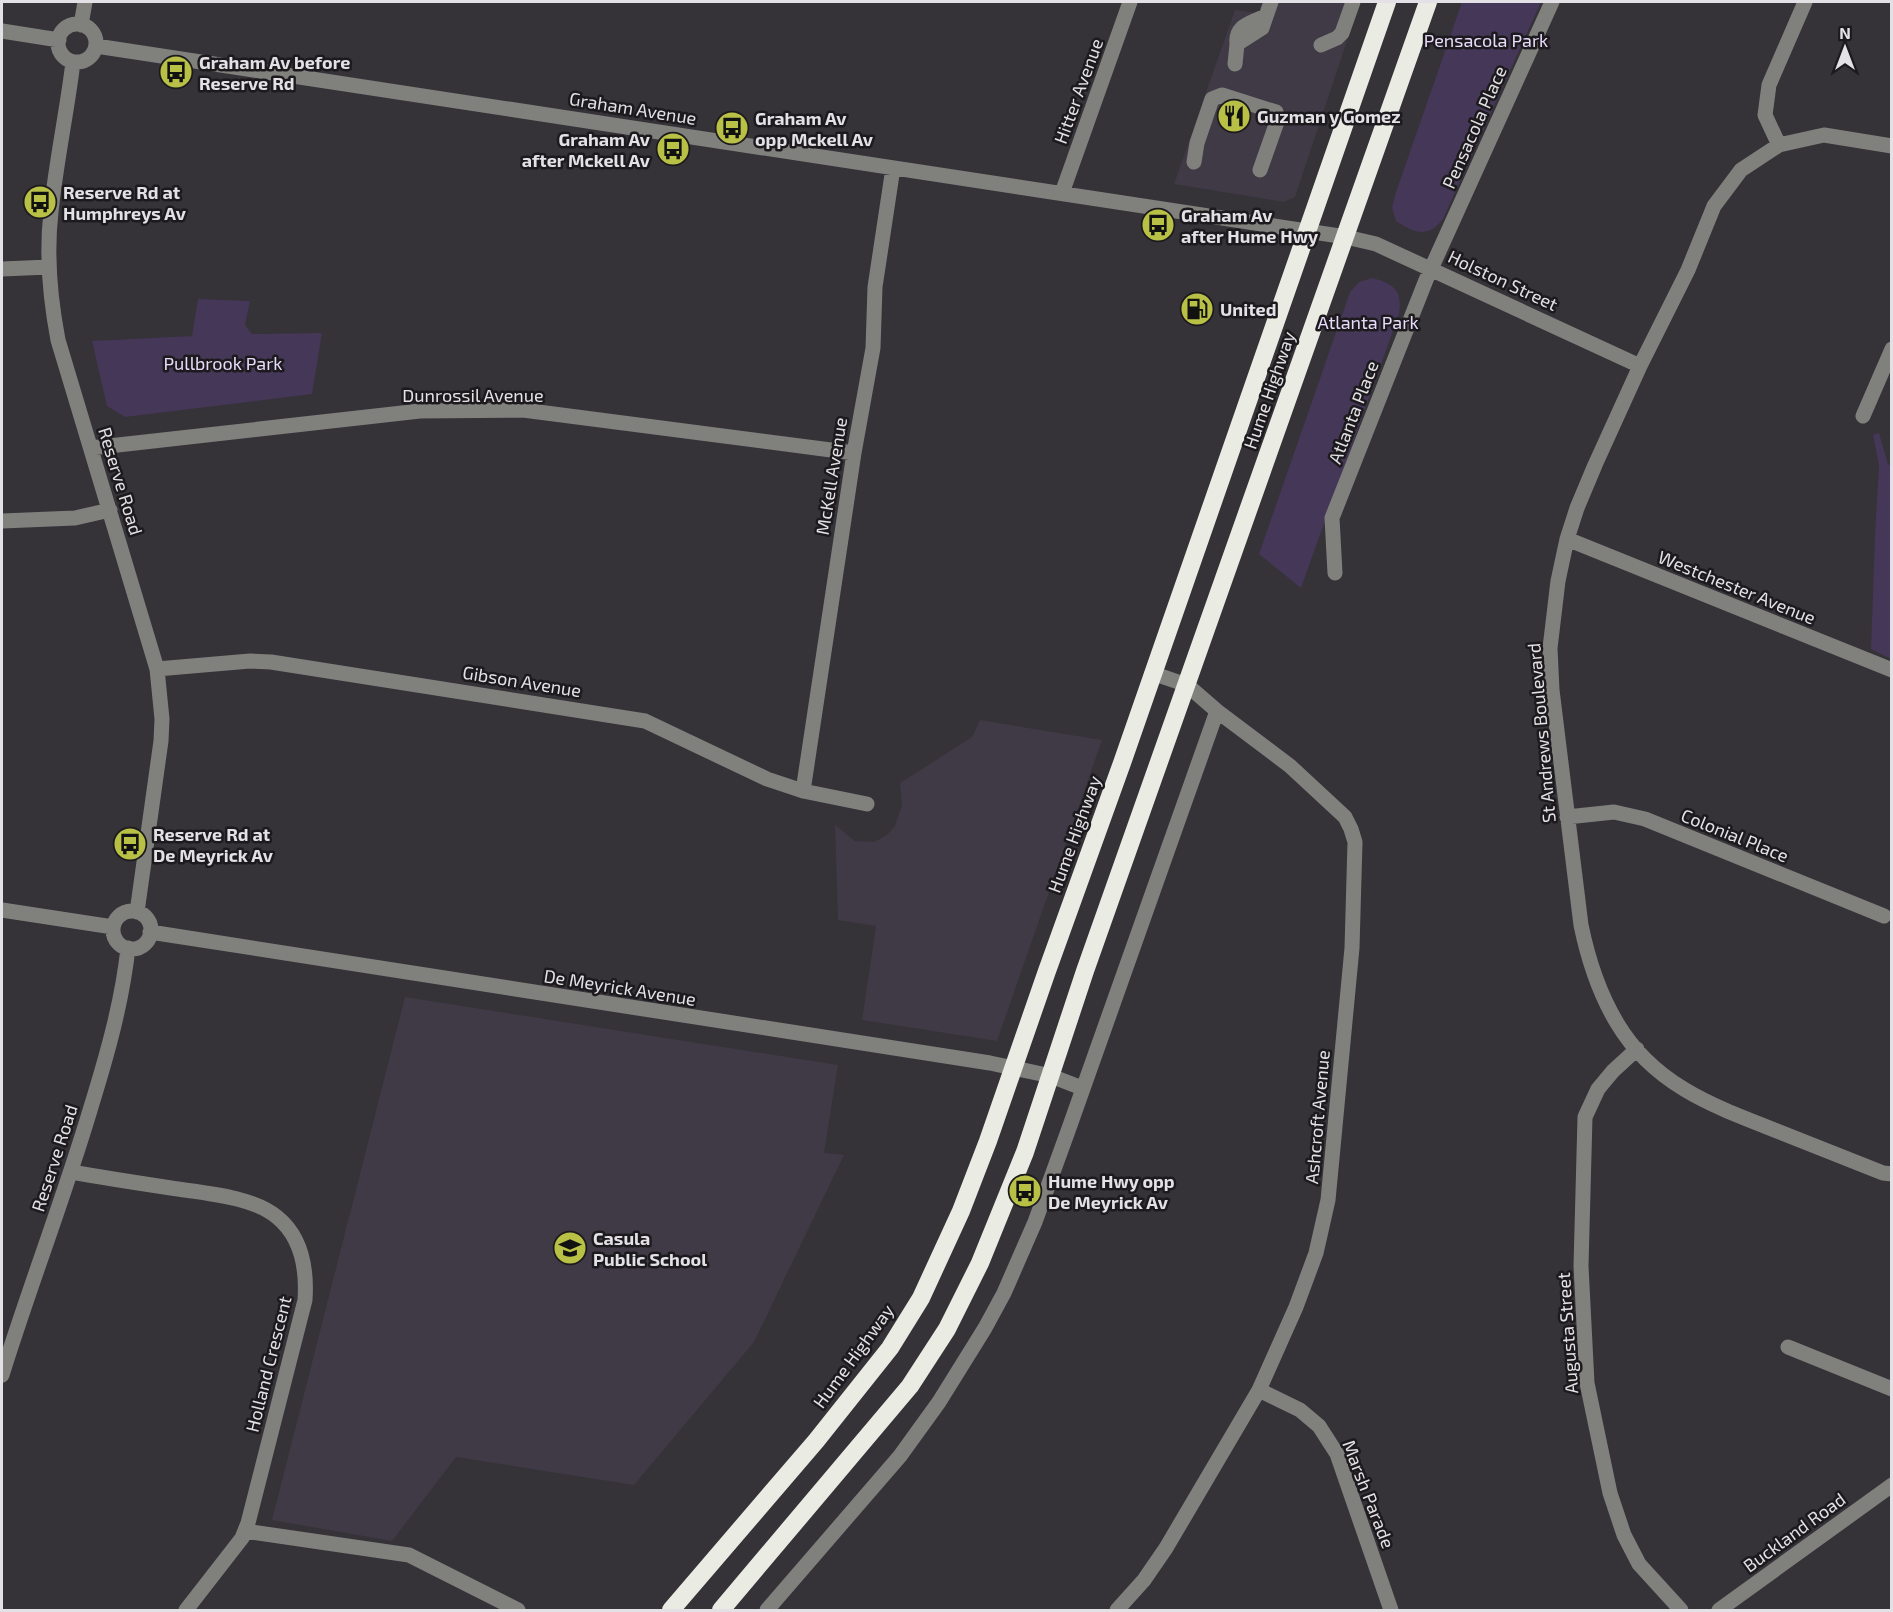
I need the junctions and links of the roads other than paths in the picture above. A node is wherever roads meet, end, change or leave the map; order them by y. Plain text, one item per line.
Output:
1 (85, 2) edge
2 (1130, 2) edge
3 (1353, 2) edge
4 (1388, 2) edge
5 (1428, 2) edge
6 (1552, 2) edge
7 (1805, 2) edge
8 (1269, 8) edge
9 (81, 25) junction
10 (2, 31) edge
11 (59, 40) junction
12 (1321, 45) dead end
13 (96, 46) junction
14 (73, 62) junction
15 (1235, 64) dead end
16 (1779, 145) junction
17 (1892, 146) edge
18 (1194, 162) dead end
19 (892, 168) junction
20 (1260, 170) dead end
21 (1062, 193) junction
22 (1306, 231) junction
23 (1346, 237) junction
24 (49, 267) junction
25 (1431, 268) junction
26 (2, 269) edge
27 (1892, 349) edge
28 (1640, 366) junction
29 (1863, 416) dead end
30 (91, 448) junction
31 (854, 453) junction
32 (110, 510) junction
33 (2, 522) edge
34 (1567, 539) junction
35 (1335, 573) dead end
36 (157, 669) junction
37 (1892, 670) edge
38 (1152, 673) junction
39 (1187, 685) junction
40 (1217, 711) junction
41 (803, 791) junction
42 (867, 804) dead end
43 (1567, 818) junction
44 (2, 910) edge
45 (136, 912) junction
46 (1884, 916) dead end
47 (113, 927) junction
48 (150, 932) junction
49 (128, 948) junction
50 (1637, 1048) junction
51 (1014, 1067) junction
52 (1051, 1076) junction
53 (1082, 1088) junction
54 (71, 1172) junction
55 (1892, 1174) edge
56 (1788, 1347) dead end
57 (2, 1375) edge
58 (1892, 1389) edge
59 (1259, 1390) junction
60 (1892, 1485) edge
61 (245, 1531) junction
62 (186, 1611) edge
63 (518, 1611) edge
64 (671, 1611) edge
65 (721, 1611) edge
66 (767, 1611) edge
67 (1117, 1611) edge
68 (1391, 1611) edge
69 (1681, 1611) edge
70 (1719, 1611) edge

1 - 9 street
2 - 21 street, Hitter Avenue
3 - 12 street
4 - 22 highway, Hume Highway
5 - 23 highway, Hume Highway
6 - 25 street, Pensacola Place
7 - 16 street
8 - 15 street
9 - 11 street
9 - 13 street
10 - 11 street
11 - 14 street
13 - 14 street
13 - 19 street, Graham Avenue
14 - 24 street, Reserve Road
16 - 17 street, St Andrews Boulevard
16 - 28 street, St Andrews Boulevard
18 - 20 street
19 - 21 street, Graham Avenue
19 - 31 street, McKell Avenue
21 - 22 street, Graham Avenue
22 - 23 street, Holston Street
22 - 38 highway, Hume Highway
23 - 25 street, Holston Street
23 - 39 highway, Hume Highway
24 - 26 street
24 - 30 street, Reserve Road
25 - 28 street, Holston Street
25 - 35 street, Atlanta Place
27 - 29 street
28 - 34 street, St Andrews Boulevard
30 - 31 street, Dunrossil Avenue
30 - 32 street, Reserve Road
31 - 41 street, McKell Avenue
32 - 33 street
32 - 36 street, Reserve Road
34 - 37 street, Westchester Avenue
34 - 43 street, St Andrews Boulevard
36 - 41 street, Gibson Avenue
36 - 45 street, Reserve Road
38 - 39 street, Ashcroft Avenue
38 - 51 highway, Hume Highway
39 - 40 street, Ashcroft Avenue
39 - 52 highway, Hume Highway
40 - 53 street
40 - 59 street, Ashcroft Avenue
41 - 42 street, Gibson Avenue
43 - 46 street, Colonial Place
43 - 50 street, St Andrews Boulevard
44 - 47 street
45 - 47 street
45 - 48 street
47 - 49 street
48 - 49 street
48 - 51 street, De Meyrick Avenue
49 - 54 street, Reserve Road
50 - 55 street, St Andrews Boulevard
50 - 69 street, Augusta Street
51 - 52 street, De Meyrick Avenue
51 - 64 highway, Hume Highway
52 - 53 street, De Meyrick Avenue
52 - 65 highway, Hume Highway
53 - 66 street
54 - 57 street, Reserve Road
54 - 61 street, Holland Crescent
56 - 58 street
59 - 67 street, Ashcroft Avenue
59 - 68 street, Marsh Parade
60 - 70 street, Buckland Road
61 - 62 street, Holland Crescent
61 - 63 street

